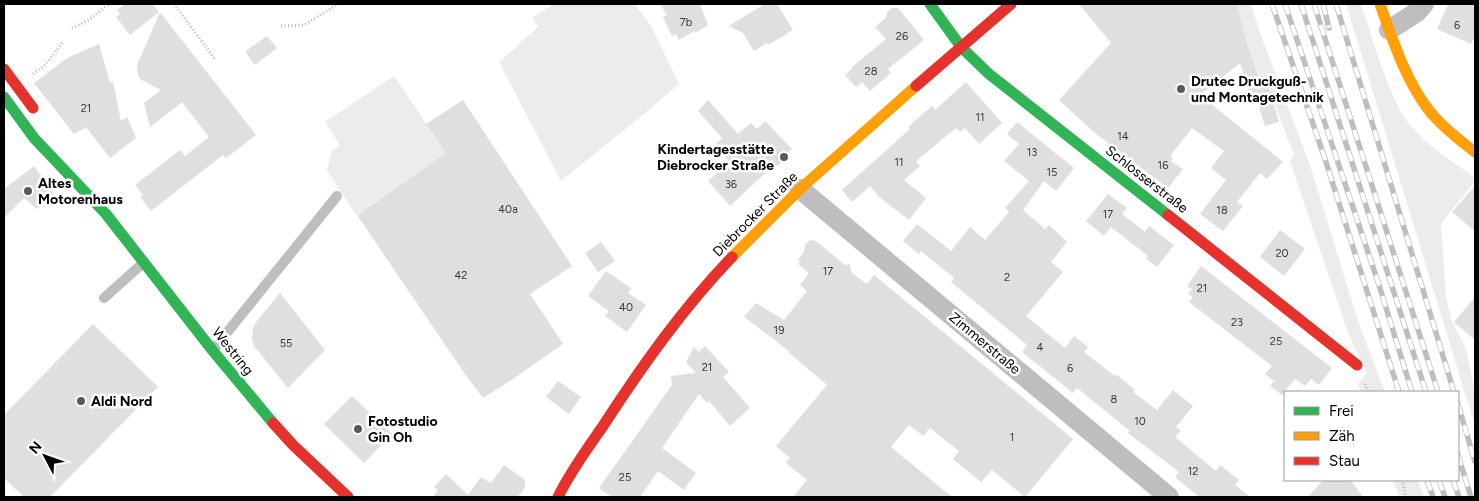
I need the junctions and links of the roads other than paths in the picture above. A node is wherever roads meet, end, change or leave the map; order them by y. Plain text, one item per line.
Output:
1 (930, 4) edge
2 (1011, 4) edge
3 (1380, 4) edge
4 (1424, 4) edge
5 (1389, 30) junction
6 (961, 47) junction
7 (4, 69) edge
8 (4, 97) edge
9 (42, 119) dead end
10 (1475, 152) edge
11 (75, 164) dead end
12 (800, 189) junction
13 (337, 196) dead end
14 (106, 214) junction
15 (144, 262) junction
16 (104, 298) dead end
17 (212, 351) junction
18 (1357, 365) dead end
19 (564, 485) junction
20 (348, 497) edge
21 (552, 497) edge
22 (558, 497) edge
23 (1169, 497) edge

1 - 6 street, Schlosserstraße
2 - 6 street, Diebrocker Straße
3 - 5 street
4 - 5 street
5 - 10 street
6 - 12 street, Diebrocker Straße
6 - 18 street, Schlosserstraße
7 - 9 street
8 - 14 street, Westring
11 - 14 street, Westring
12 - 19 street, Diebrocker Straße
12 - 23 street, Zimmerstraße
13 - 17 lane
14 - 15 street, Westring
15 - 16 lane
15 - 17 street, Westring
17 - 20 street, Westring
19 - 21 street, Diebrocker Straße
19 - 22 street, Diebrocker Straße

